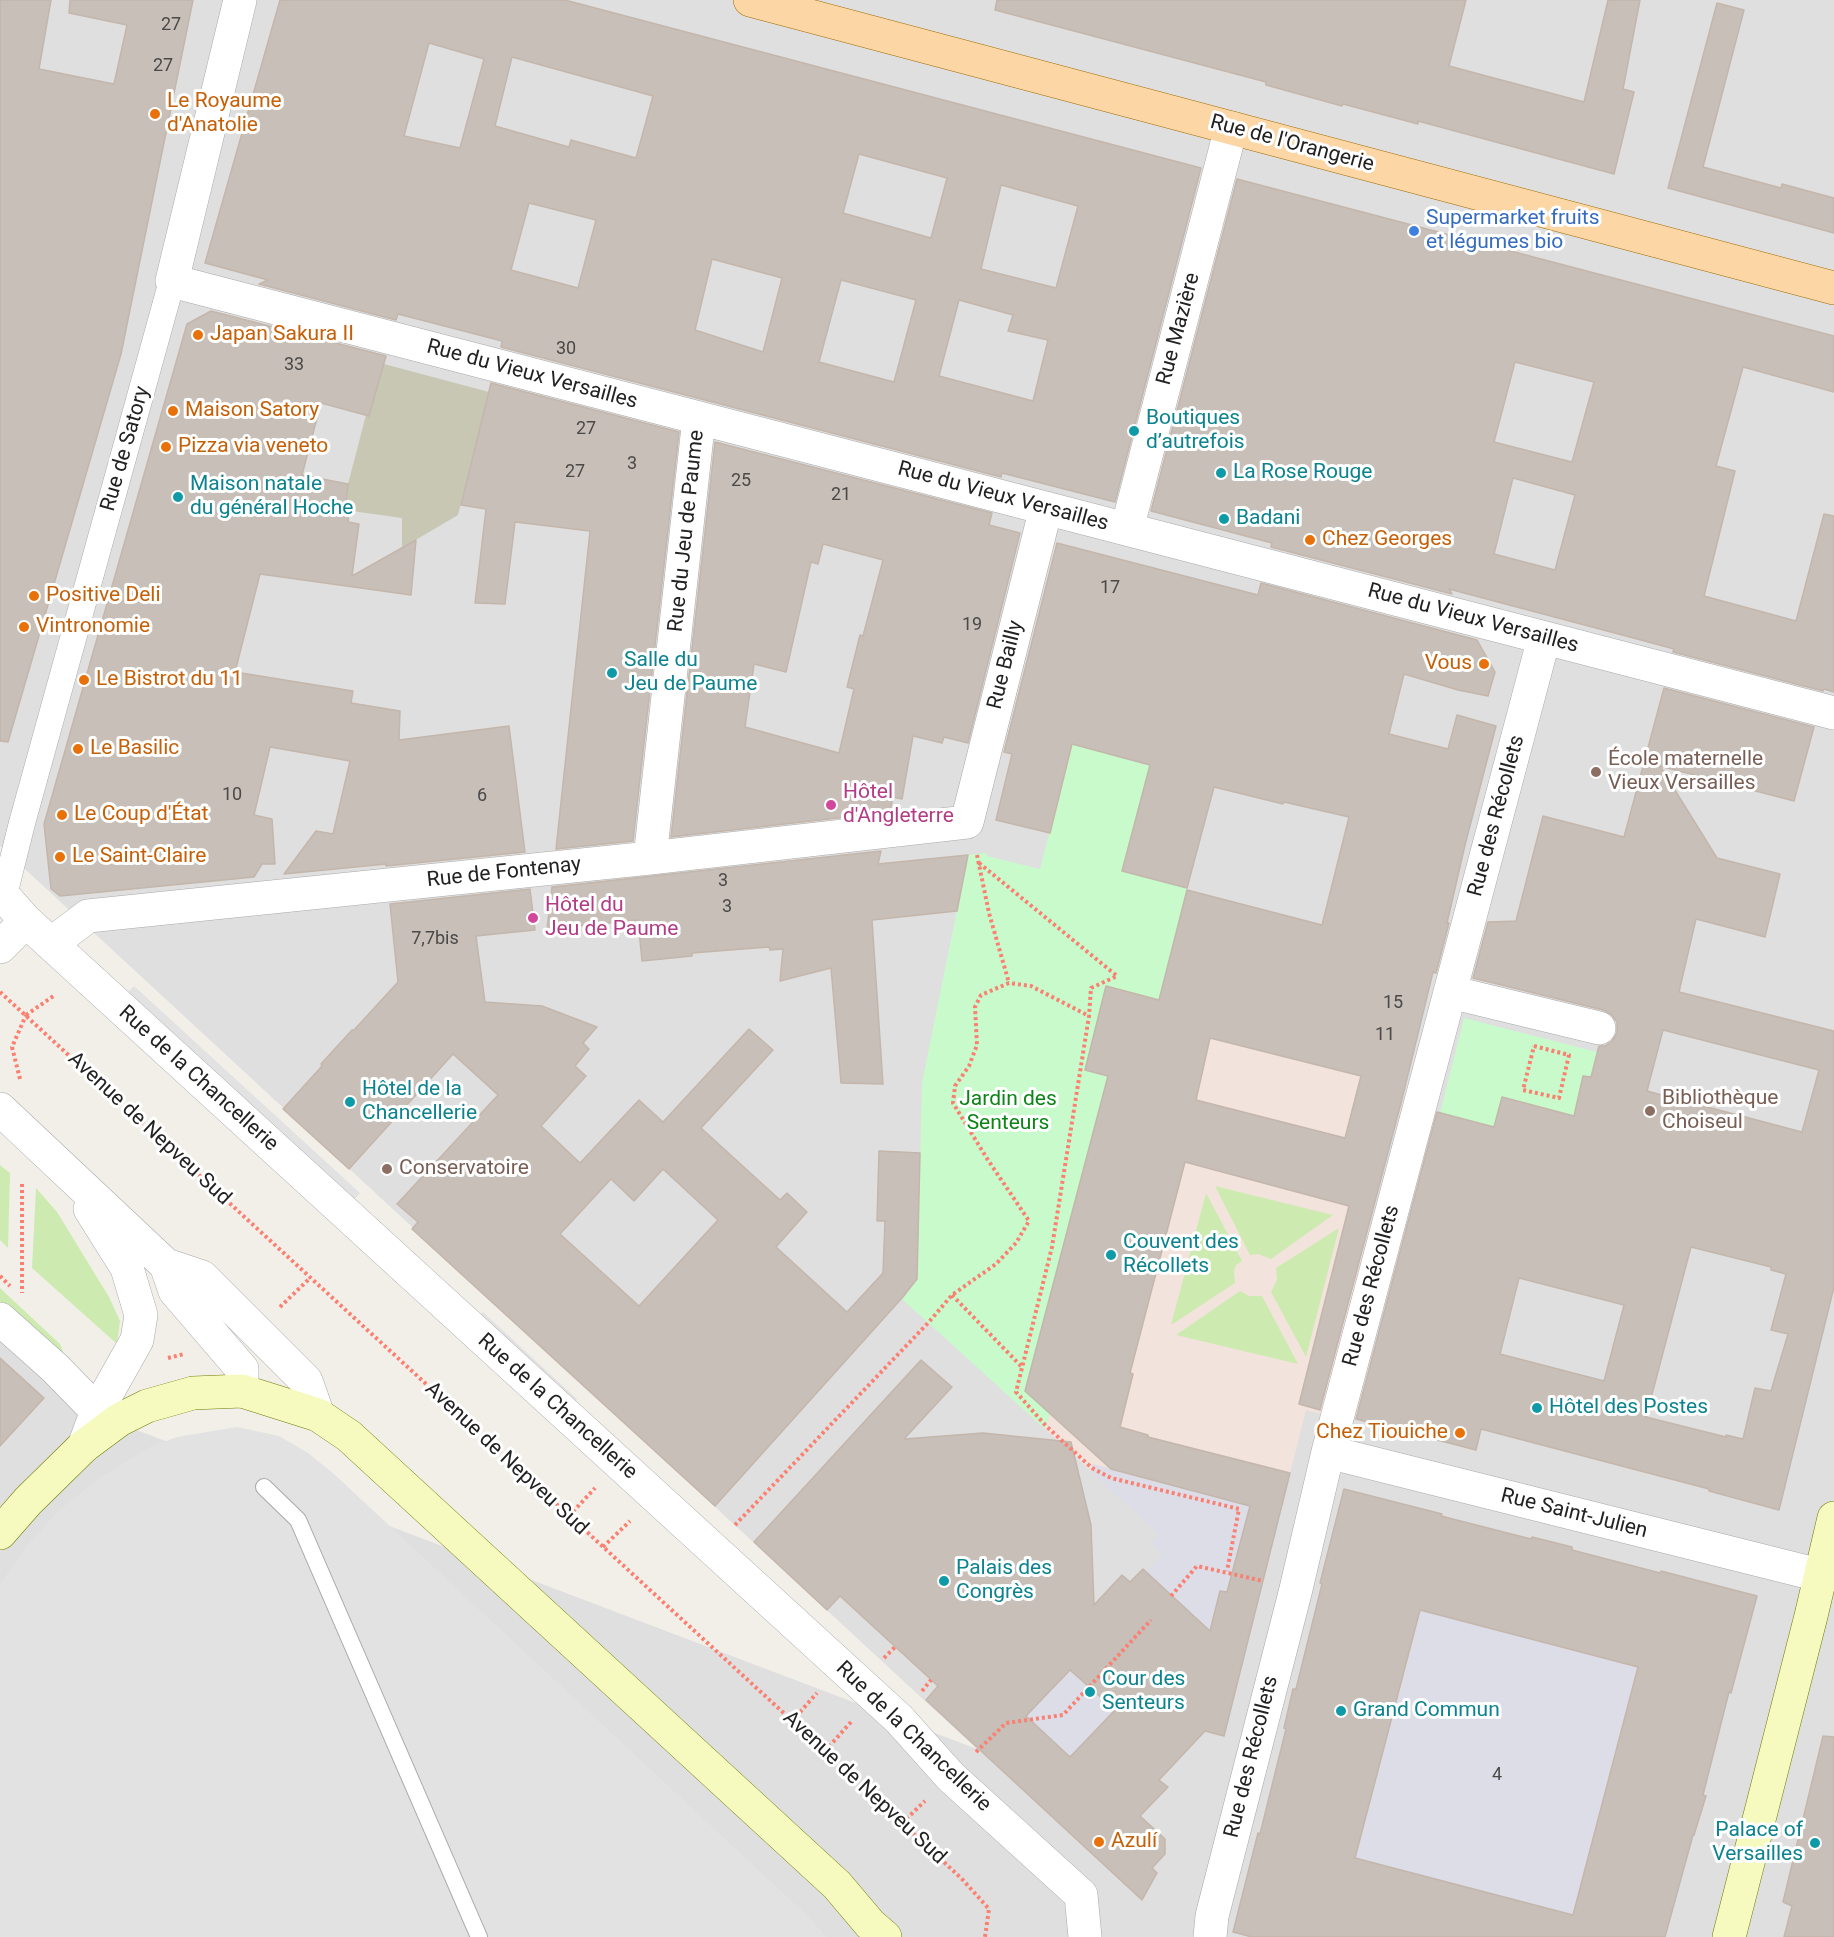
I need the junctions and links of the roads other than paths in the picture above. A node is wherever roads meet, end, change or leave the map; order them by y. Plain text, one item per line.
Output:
1 (240, 0) edge
2 (750, 0) edge
3 (1231, 128) junction
4 (172, 281) junction
5 (1834, 288) edge
6 (699, 418) junction
7 (1046, 508) junction
8 (1127, 529) junction
9 (1544, 638) junction
10 (1834, 713) edge
11 (967, 822) joint
12 (650, 858) junction
13 (2, 893) edge
14 (27, 921) junction
15 (51, 944) junction
16 (0, 947) edge
17 (1450, 992) junction
18 (1599, 1028) dead end
19 (11, 1098) edge
20 (63, 1167) junction
21 (166, 1264) junction
22 (11, 1308) edge
23 (242, 1391) junction
24 (97, 1411) junction
25 (318, 1415) junction
26 (84, 1446) junction
27 (1328, 1452) junction
28 (264, 1487) dead end
29 (1834, 1518) edge
30 (0, 1533) edge
31 (1820, 1575) junction
32 (479, 1937) edge
33 (885, 1937) edge
34 (1085, 1937) edge
35 (1210, 1937) edge
36 (1729, 1937) edge

1 - 4 street, Rue de Satory
2 - 3 main road, Rue de l'Orangerie
3 - 5 main road, Rue de l'Orangerie
3 - 8 street, Rue Mazière
4 - 6 street, Rue du Vieux Versailles
4 - 13 street, Rue de Satory
6 - 7 street, Rue du Vieux Versailles
6 - 12 street, Rue du Jeu de Paume
7 - 8 street, Rue du Vieux Versailles
7 - 11 street, Rue Bailly
8 - 9 street, Rue du Vieux Versailles
9 - 10 street, Rue du Vieux Versailles
9 - 17 street, Rue des Récollets
11 - 12 street, Rue de Fontenay
12 - 15 street, Rue de Fontenay
13 - 14 street, Rue de la Chancellerie
14 - 15 street, Rue de la Chancellerie
14 - 16 street
15 - 34 street, Rue de la Chancellerie
17 - 18 street
17 - 27 street, Rue des Récollets
19 - 20 street
20 - 21 street
20 - 24 street
21 - 23 street
21 - 25 street
22 - 24 street
23 - 25 main road
23 - 26 main road
24 - 26 street
25 - 33 main road
26 - 30 main road
27 - 31 street, Rue Saint-Julien
27 - 35 street, Rue des Récollets
28 - 32 lane
29 - 31 main road
31 - 36 main road

